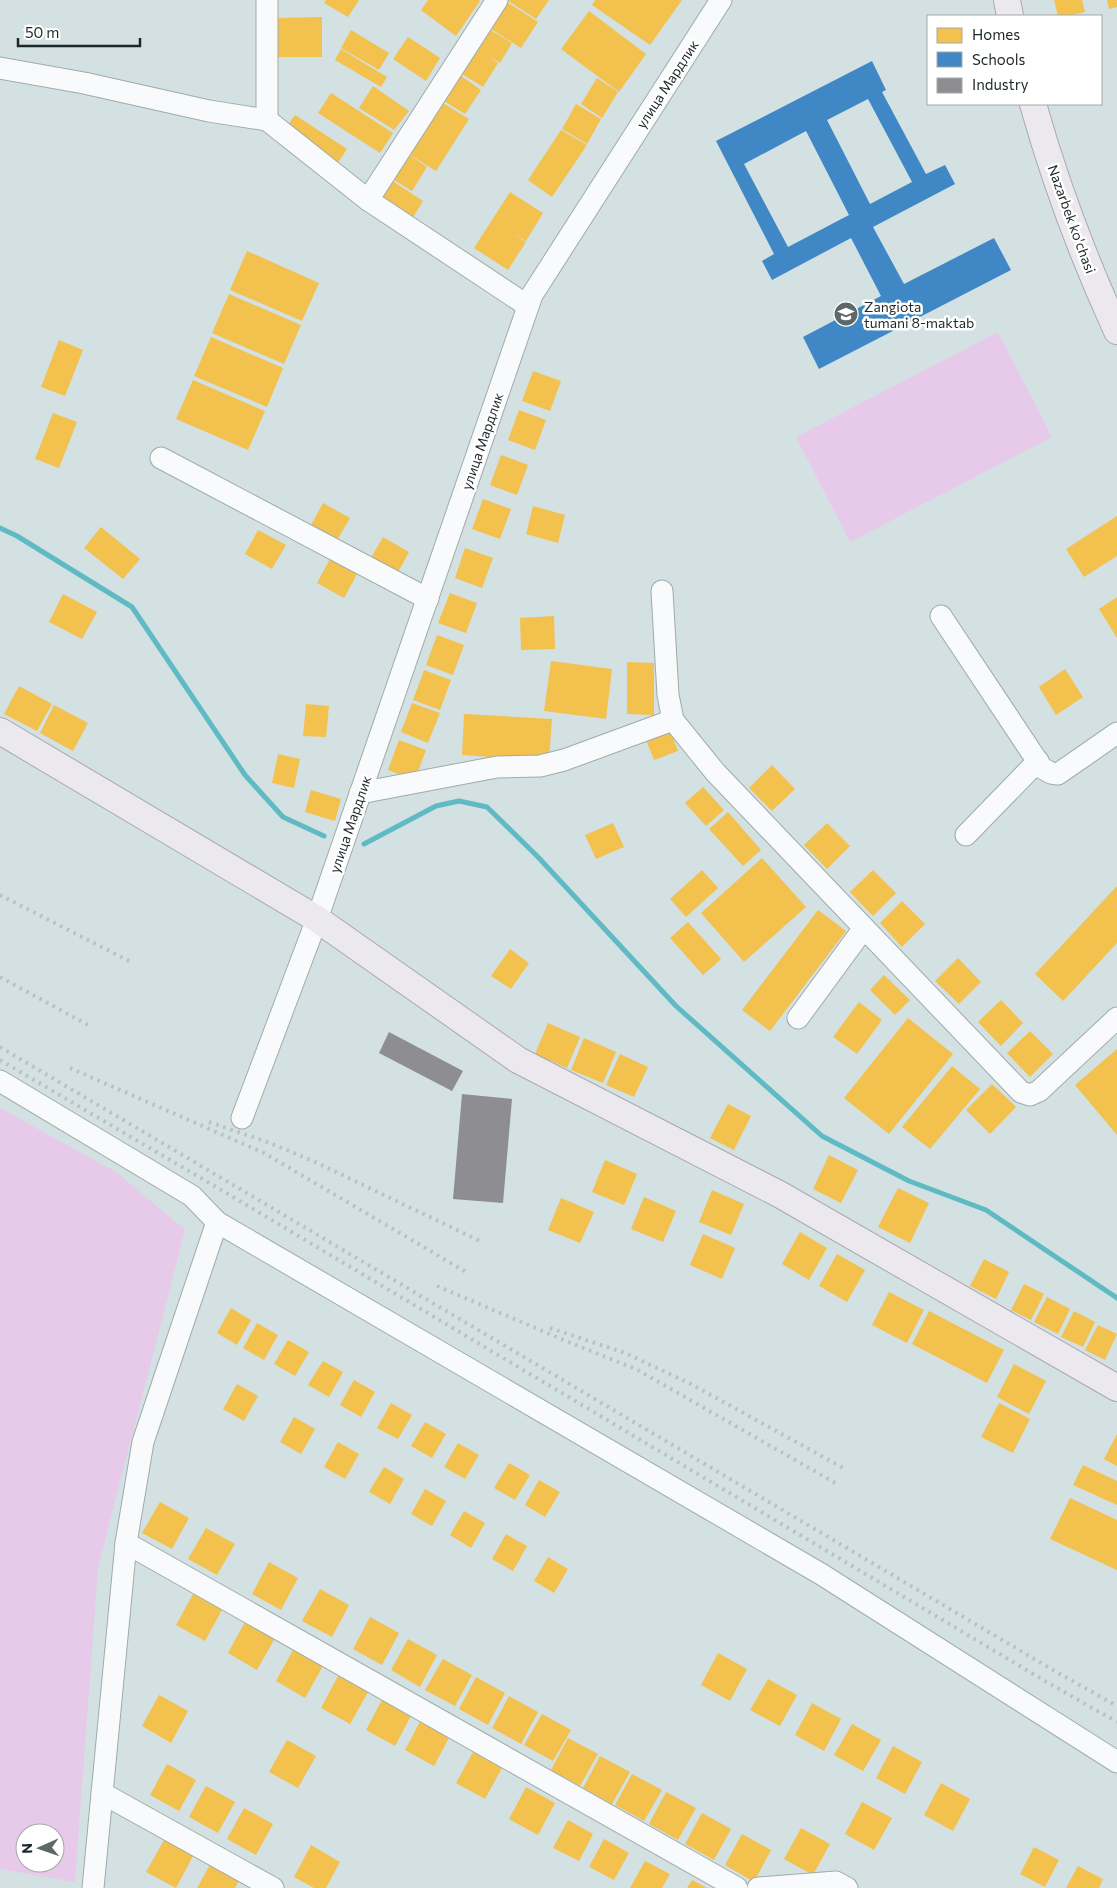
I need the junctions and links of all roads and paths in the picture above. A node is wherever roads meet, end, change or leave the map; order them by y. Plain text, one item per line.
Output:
1 (267, 0) edge
2 (497, 0) edge
3 (721, 0) edge
4 (1007, 0) edge
5 (1010, 15) edge
6 (0, 68) edge
7 (1033, 105) edge
8 (267, 120) junction
9 (368, 200) junction
10 (528, 306) junction
11 (1117, 331) edge
12 (161, 458) dead end
13 (662, 591) dead end
14 (428, 599) junction
15 (941, 616) dead end
16 (674, 720) junction
17 (0, 731) edge
18 (1117, 733) edge
19 (1038, 761) junction
20 (360, 793) junction
21 (966, 835) dead end
22 (317, 919) junction
23 (864, 928) junction
24 (798, 1018) dead end
25 (1117, 1018) edge
26 (0, 1081) edge
27 (242, 1118) dead end
28 (217, 1222) junction
29 (1117, 1388) edge
30 (126, 1543) junction
31 (1117, 1762) edge
32 (102, 1794) junction
33 (93, 1888) edge
34 (273, 1888) edge
35 (737, 1888) edge
36 (758, 1888) edge
37 (847, 1888) edge

1 - 8 street
2 - 9 street
3 - 10 street, улица Мардлик
4 - 5 main road
6 - 8 street
7 - 11 main road, Nazarbek ko'chasi
8 - 9 street
9 - 10 street
10 - 14 street, улица Мардлик
12 - 14 street
13 - 16 street
14 - 20 street, улица Мардлик
15 - 19 street
16 - 20 street
16 - 23 street
17 - 22 main road
18 - 19 street
19 - 21 street
20 - 22 street, улица Мардлик
22 - 27 street, улица Мардлик
22 - 29 main road
23 - 24 street
23 - 25 street
26 - 28 street
28 - 30 street
28 - 31 street
30 - 32 street
30 - 35 street
32 - 33 street
32 - 34 street
36 - 37 street

